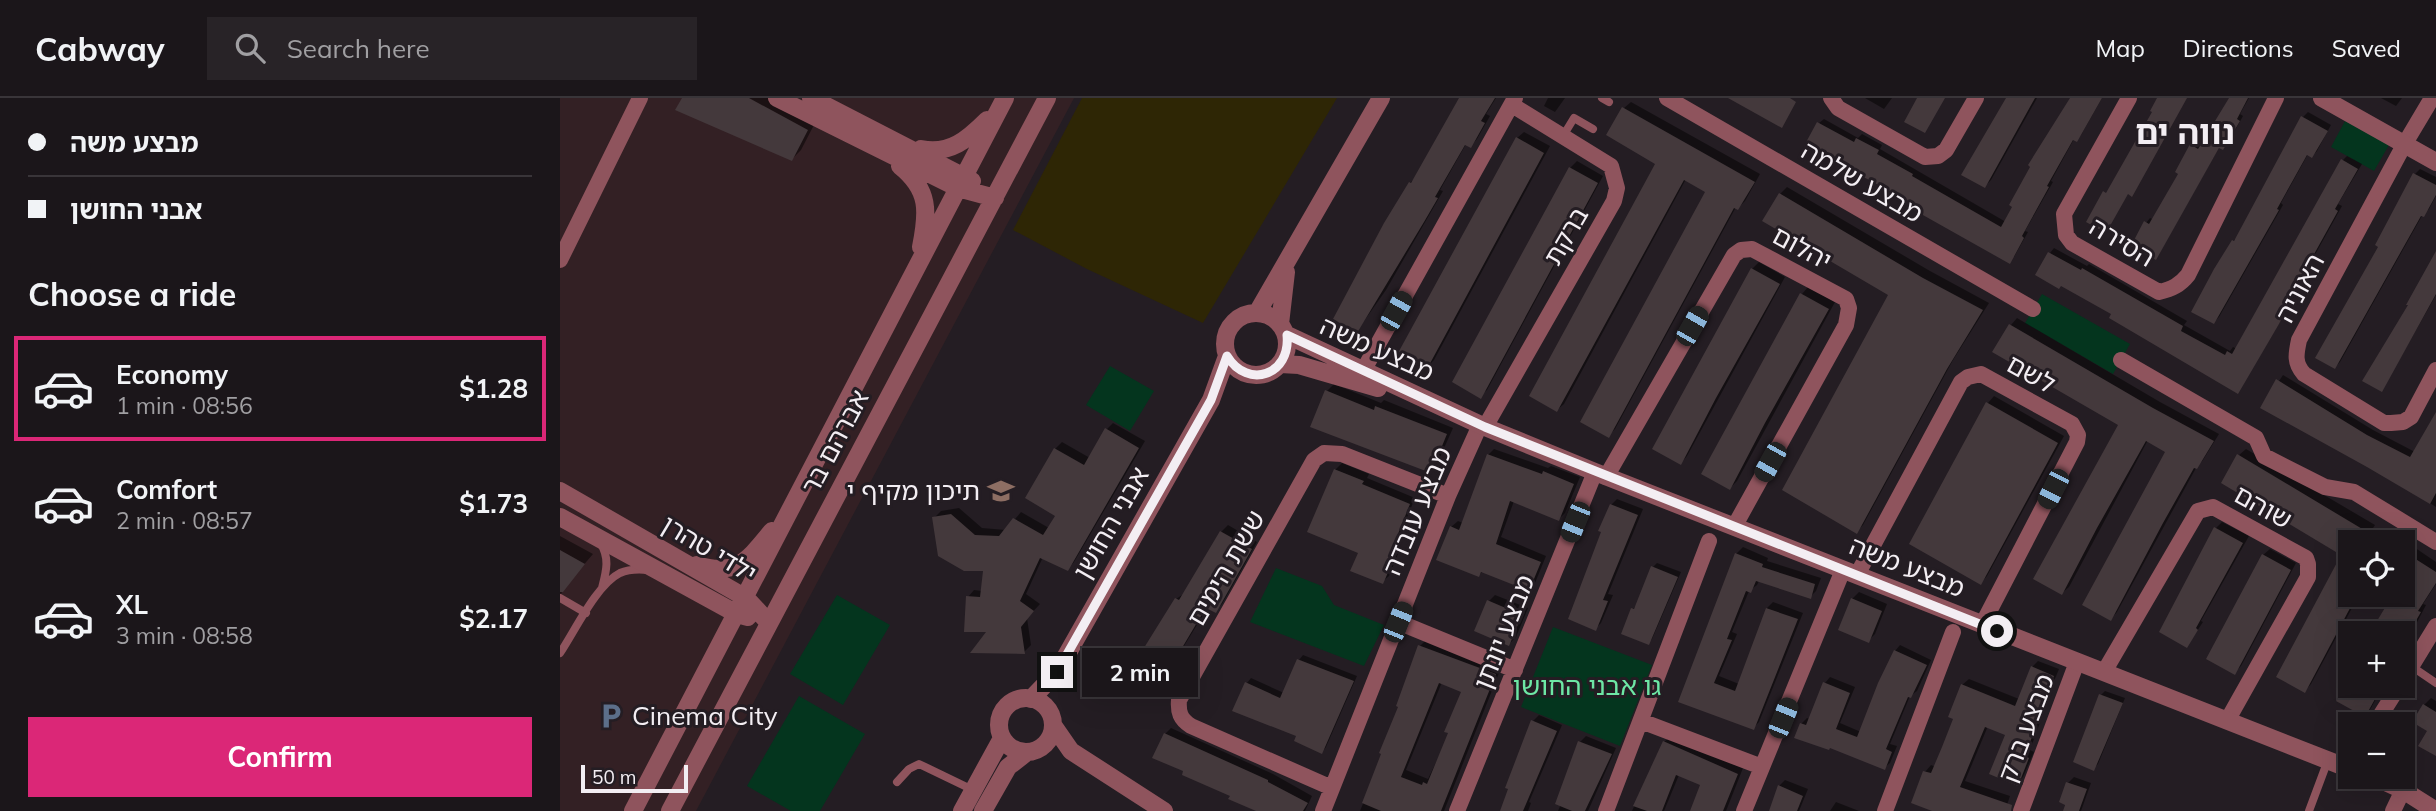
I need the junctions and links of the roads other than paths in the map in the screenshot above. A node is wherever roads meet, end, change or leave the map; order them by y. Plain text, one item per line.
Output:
1 (633, 98) edge
2 (640, 98) edge
3 (777, 98) edge
4 (811, 98) edge
5 (1047, 98) edge
6 (1381, 98) edge
7 (1667, 98) edge
8 (1831, 98) edge
9 (1976, 98) edge
10 (2129, 98) edge
11 (2276, 98) edge
12 (2322, 98) edge
13 (2432, 98) edge
14 (1514, 102) edge
15 (1003, 103) edge
16 (1593, 129) dead end
17 (1563, 136) junction
18 (2404, 145) junction
19 (905, 146) junction
20 (877, 149) junction
21 (2436, 162) edge
22 (961, 182) junction
23 (995, 198) junction
24 (560, 238) edge
25 (560, 260) edge
26 (1288, 262) junction
27 (917, 267) junction
28 (2033, 309) dead end
29 (1257, 313) junction
30 (1283, 330) junction
31 (1227, 356) junction
32 (2121, 360) dead end
33 (1280, 364) junction
34 (2436, 370) edge
35 (1363, 371) junction
36 (1247, 374) junction
37 (1211, 400) junction
38 (1447, 408) junction
39 (1483, 426) junction
40 (1601, 475) junction
41 (560, 491) edge
42 (1448, 496) junction
43 (793, 507) junction
44 (560, 517) edge
45 (1734, 527) junction
46 (583, 530) junction
47 (1709, 541) dead end
48 (2436, 541) edge
49 (679, 560) junction
50 (661, 573) junction
51 (1850, 573) junction
52 (602, 588) junction
53 (560, 598) edge
54 (741, 606) junction
55 (586, 613) junction
56 (1398, 622) junction
57 (769, 623) junction
58 (1982, 625) junction
59 (2436, 626) edge
60 (1953, 632) dead end
61 (560, 653) edge
62 (2415, 660) edge
63 (2077, 662) junction
64 (1515, 670) junction
65 (1057, 672) junction
66 (2104, 672) junction
67 (2415, 676) edge
68 (2436, 683) edge
69 (1031, 699) junction
70 (1052, 720) junction
71 (1641, 721) junction
72 (2227, 721) junction
73 (1002, 738) junction
74 (1033, 751) junction
75 (1071, 751) junction
76 (2328, 760) junction
77 (2338, 763) edge
78 (1762, 767) junction
79 (897, 782) dead end
80 (1332, 788) junction
81 (973, 790) junction
82 (2403, 790) joint
83 (633, 811) edge
84 (670, 811) edge
85 (962, 811) edge
86 (983, 811) edge
87 (1164, 811) edge
88 (1322, 811) edge
89 (1457, 811) edge
90 (1606, 811) edge
91 (1744, 811) edge
92 (1885, 811) edge
93 (2021, 811) edge
94 (2309, 811) edge
95 (2393, 811) edge
96 (2436, 811) edge

1 - 24 street
2 - 25 street
3 - 20 street
4 - 19 street
5 - 23 street, אברהם בר
6 - 26 street
7 - 28 street, מבצע שלמה
8 - 9 street
10 - 11 street, הסירה
12 - 18 street
13 - 18 street
14 - 17 street, ברקת
14 - 35 street, ברקת
15 - 19 street
15 - 22 street, אברהם בר
16 - 17 lane
17 - 39 street, ברקת
18 - 21 street
18 - 34 street, האוניה
19 - 22 street
20 - 22 street
20 - 27 street
22 - 23 street
22 - 27 street, אברהם בר
23 - 57 street, אברהם בר
26 - 29 street
26 - 30 street
27 - 43 street, אברהם בר
29 - 30 street
29 - 31 street
30 - 33 street
30 - 35 street, מבצע משה
31 - 36 street
31 - 37 street, אבני החושן
32 - 48 street
33 - 36 street
33 - 38 street, מבצע משה
35 - 38 street, מבצע משה
36 - 37 street, אבני החושן
37 - 65 street, אבני החושן
38 - 39 street, מבצע משה
39 - 40 street, מבצע משה
39 - 42 street, מבצע עובדה
40 - 45 street, מבצע משה
40 - 45 street, יהלום
40 - 64 street, מבצע יונתן
41 - 49 street, ילדי טהרן
42 - 56 street, מבצע עובדה
42 - 80 street, ששת הימים
43 - 49 street
43 - 54 street, אברהם בר
44 - 46 street, ילדי טהרן
45 - 51 street, מבצע משה
46 - 50 street, ילדי טהרן
46 - 52 lane
47 - 71 street
49 - 54 street, ילדי טהרן
50 - 52 lane
50 - 54 street, ילדי טהרן
51 - 58 street, מבצע משה
51 - 58 street, לשם
51 - 78 street
52 - 55 lane
53 - 55 lane
54 - 57 street, ילדי טהרן
54 - 83 street, אברהם בר
55 - 61 lane
56 - 64 street
56 - 80 street, מבצע עובדה
57 - 84 street, אברהם בר
58 - 63 street, מבצע משה
59 - 62 street
60 - 92 street
63 - 66 street, מבצע משה
63 - 93 street, מבצע ברק
64 - 89 street, מבצע יונתן
65 - 69 street, אבני החושן
65 - 70 street, אבני החושן
66 - 72 street, מבצע משה
66 - 72 street, שוהם
67 - 68 lane
69 - 70 street
69 - 73 street
70 - 74 street
70 - 75 street
71 - 78 street
71 - 90 street
72 - 76 street, מבצע משה
73 - 74 street
73 - 81 street
74 - 75 street
74 - 86 street
75 - 87 street
76 - 77 street, מבצע משה
76 - 94 lane
78 - 91 street
79 - 81 lane
80 - 88 street, מבצע עובדה
81 - 85 street
82 - 95 street
82 - 96 street

